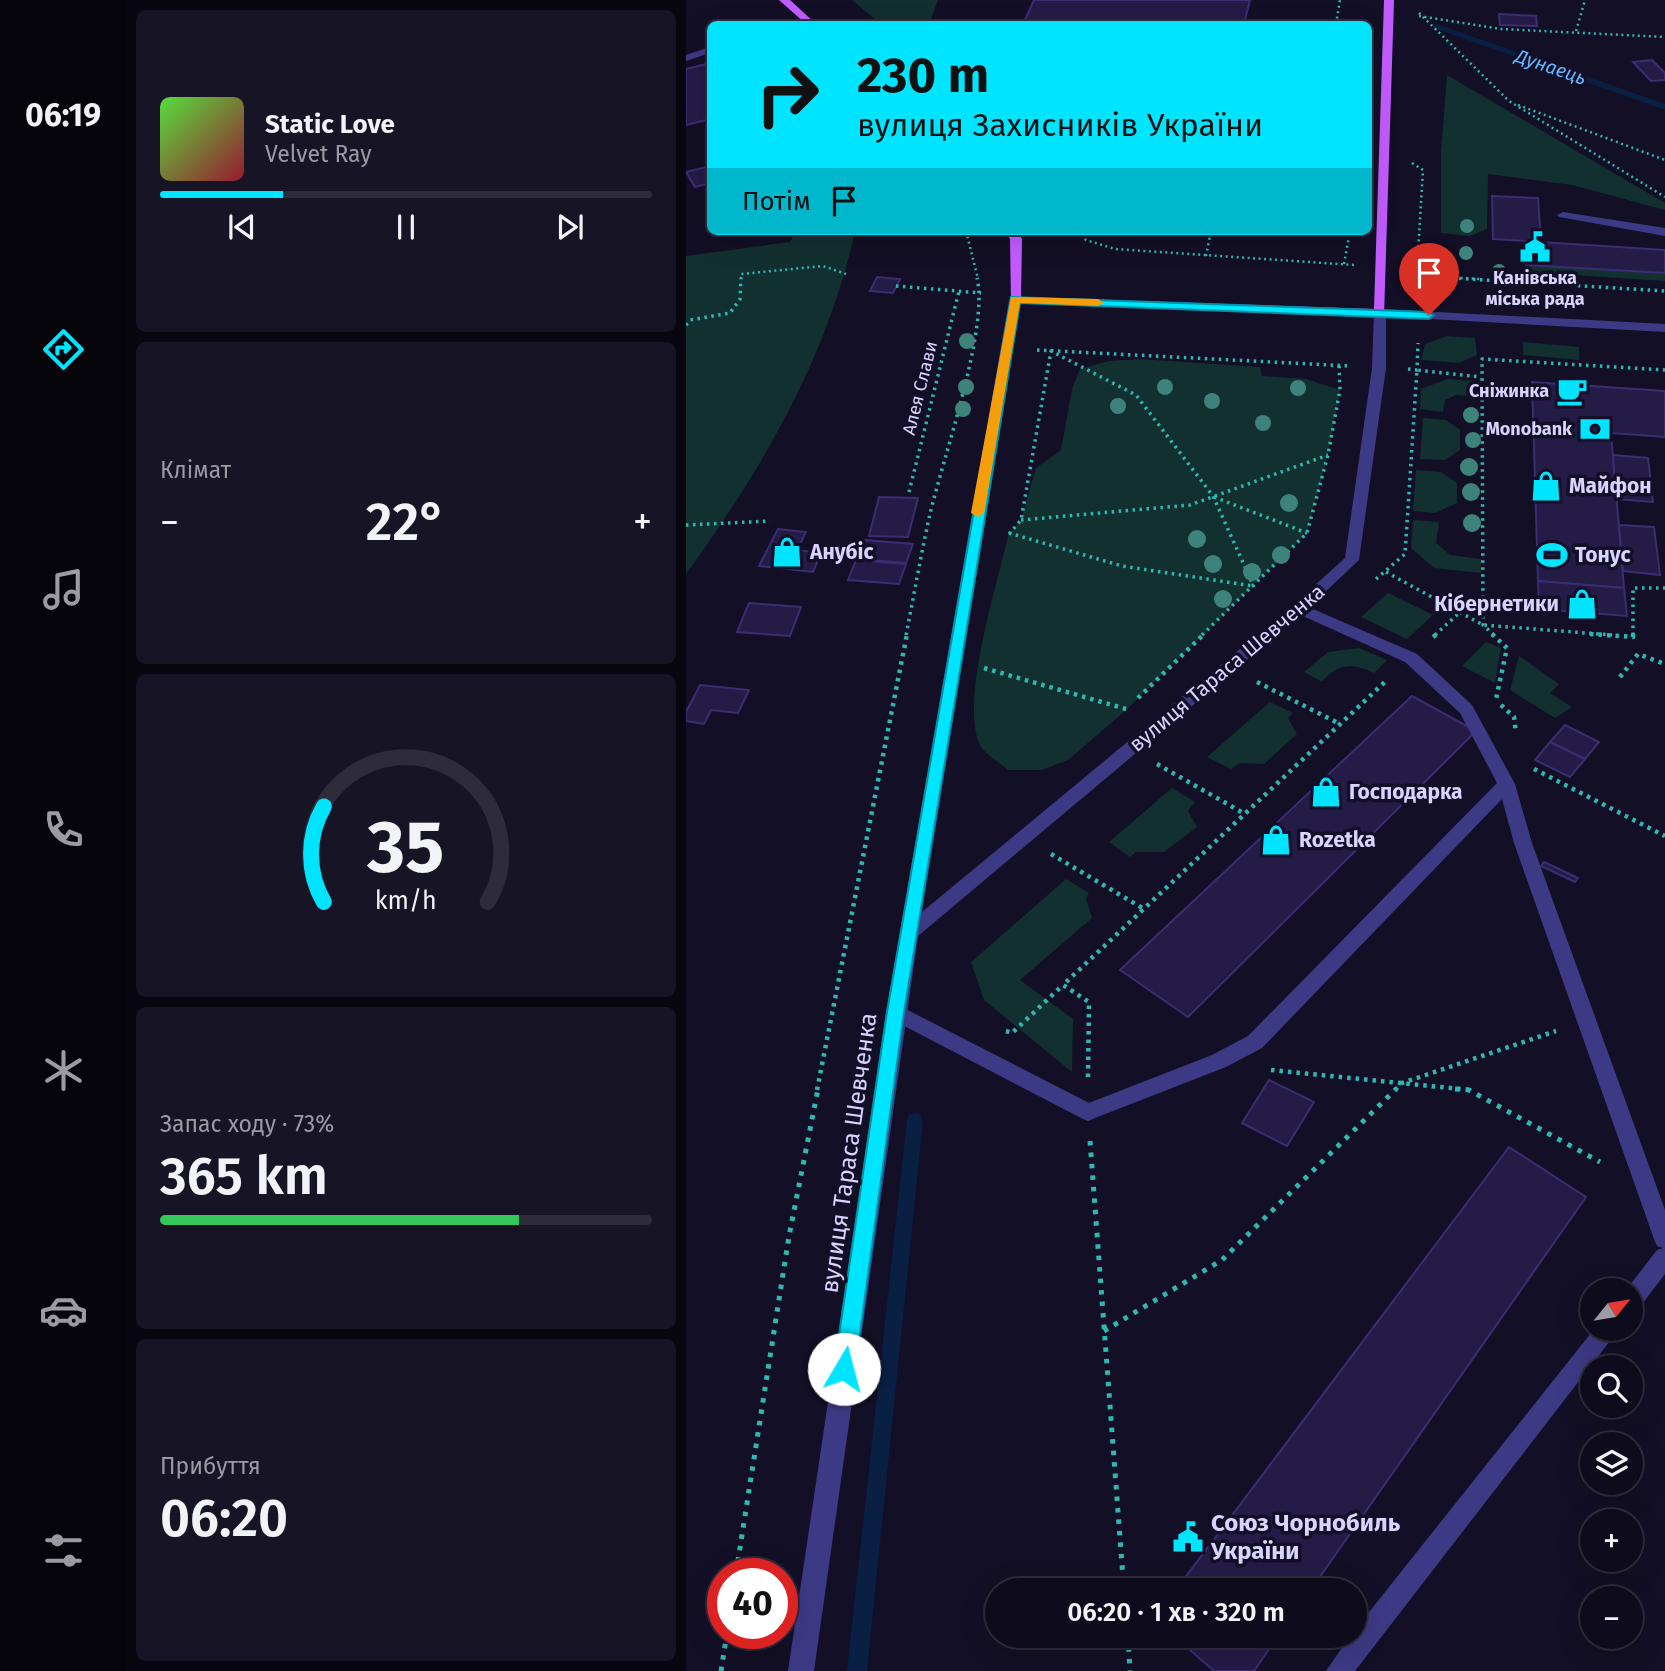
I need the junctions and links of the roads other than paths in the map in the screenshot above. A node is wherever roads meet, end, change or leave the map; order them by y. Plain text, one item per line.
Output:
1 (784, 0) edge
2 (1390, 6) edge
3 (808, 21) edge
4 (707, 51) edge
5 (686, 58) edge
6 (1563, 215) dead end
7 (1665, 232) edge
8 (1014, 235) edge
9 (1015, 300) junction
10 (1380, 313) junction
11 (1665, 328) edge
12 (1299, 608) junction
13 (1506, 784) junction
14 (909, 933) junction
15 (896, 1012) junction
16 (1665, 1239) edge
17 (1665, 1257) edge
18 (1643, 1285) edge
19 (1599, 1341) edge
20 (801, 1671) edge
21 (1339, 1671) edge

1 - 3 main road
2 - 10 main road
4 - 5 street
6 - 7 street
8 - 9 main road, вулиця Тараса Шевченка
9 - 10 main road
9 - 14 street, вулиця Тараса Шевченка
10 - 11 street
10 - 12 street, вулиця Тараса Шевченка
12 - 13 street
12 - 14 street, вулиця Тараса Шевченка
13 - 15 street
13 - 16 street
14 - 15 street, вулиця Тараса Шевченка
15 - 20 street, вулиця Тараса Шевченка
17 - 18 street
19 - 21 street

